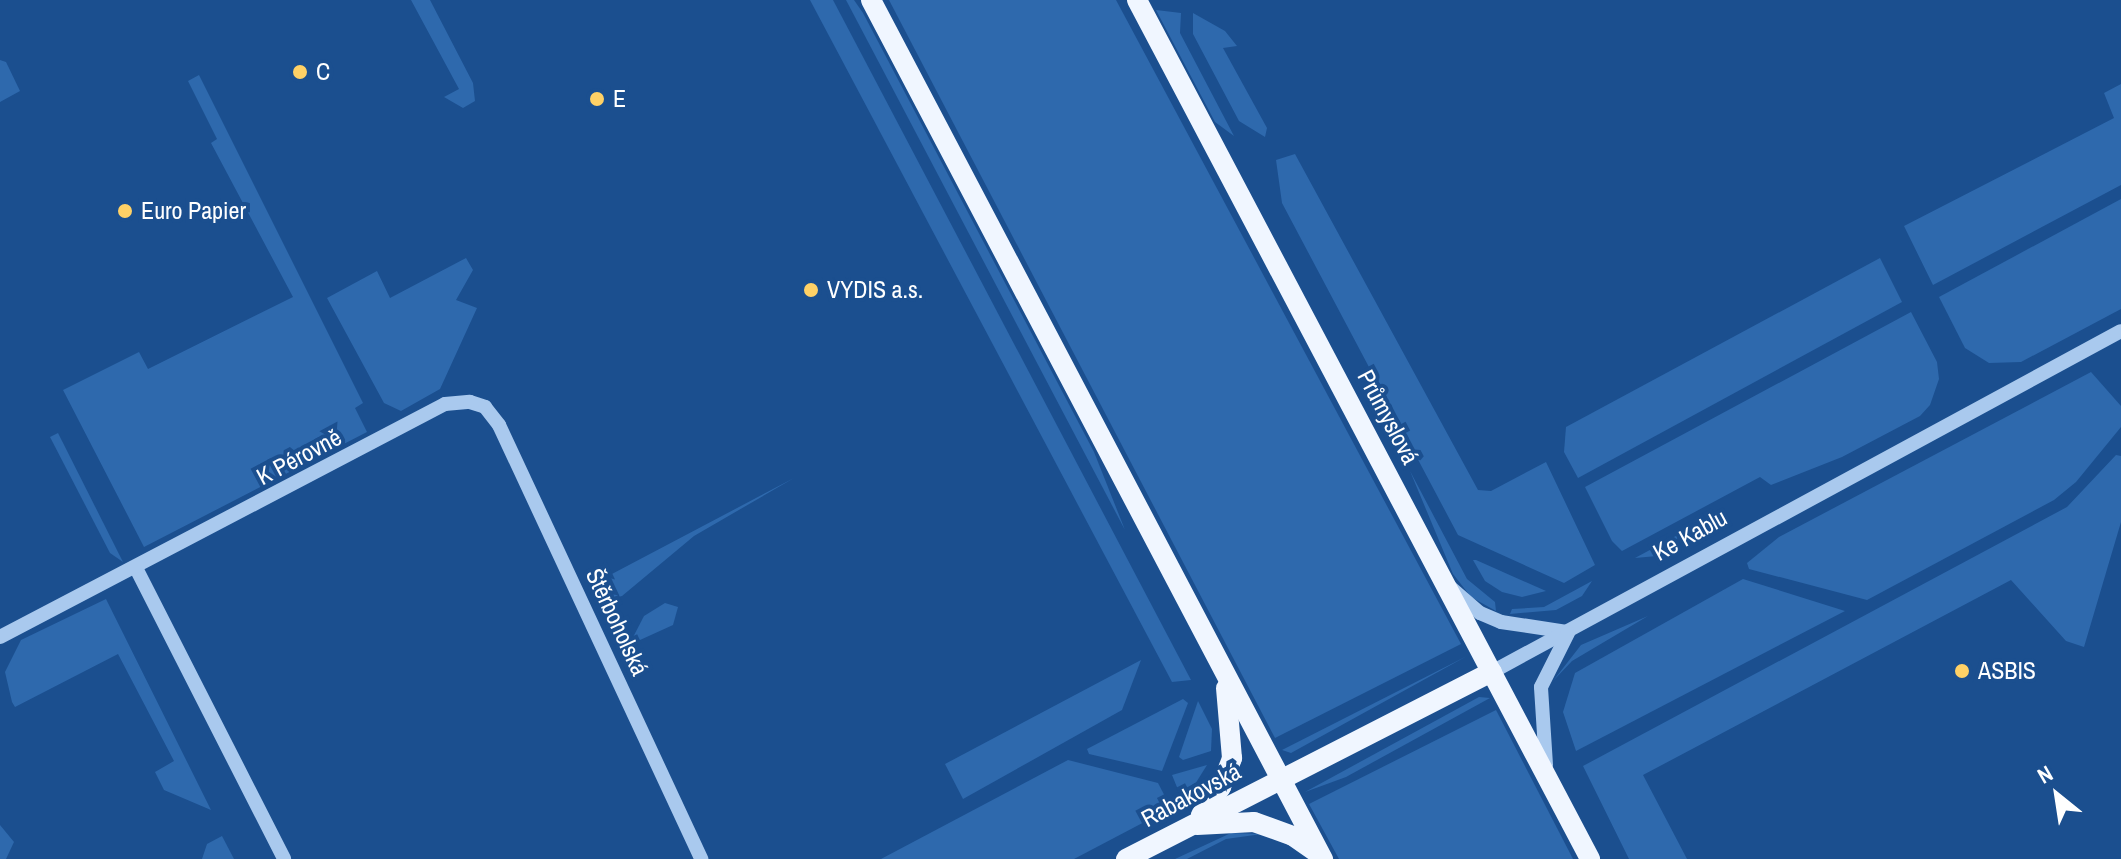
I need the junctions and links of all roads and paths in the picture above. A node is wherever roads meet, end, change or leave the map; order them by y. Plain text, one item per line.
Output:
1 (871, 0) edge
2 (1137, 0) edge
3 (2121, 331) edge
4 (485, 407) joint
5 (137, 570) junction
6 (1446, 583) junction
7 (1569, 632) junction
8 (0, 637) edge
9 (1223, 668) junction
10 (1492, 672) junction
11 (1280, 778) junction
12 (1547, 778) junction
13 (1189, 825) junction
14 (284, 859) edge
15 (701, 859) edge
16 (1126, 859) edge
17 (1323, 859) edge
18 (1590, 859) edge

1 - 9 main road
2 - 6 main road, Průmyslová
3 - 7 street, Ke Kablu
4 - 5 street, K Pérovně
4 - 15 street, Štěrboholská
5 - 8 street, K Pérovně
5 - 14 street
6 - 7 street
6 - 10 main road, Průmyslová
7 - 10 street, Ke Kablu
7 - 12 street
9 - 11 main road
9 - 13 main road
10 - 11 main road, Ke Kablu
10 - 12 main road, Průmyslová
11 - 13 main road, Rabakovská
11 - 17 main road
12 - 18 main road, Průmyslová
13 - 16 main road, Rabakovská
13 - 17 main road

